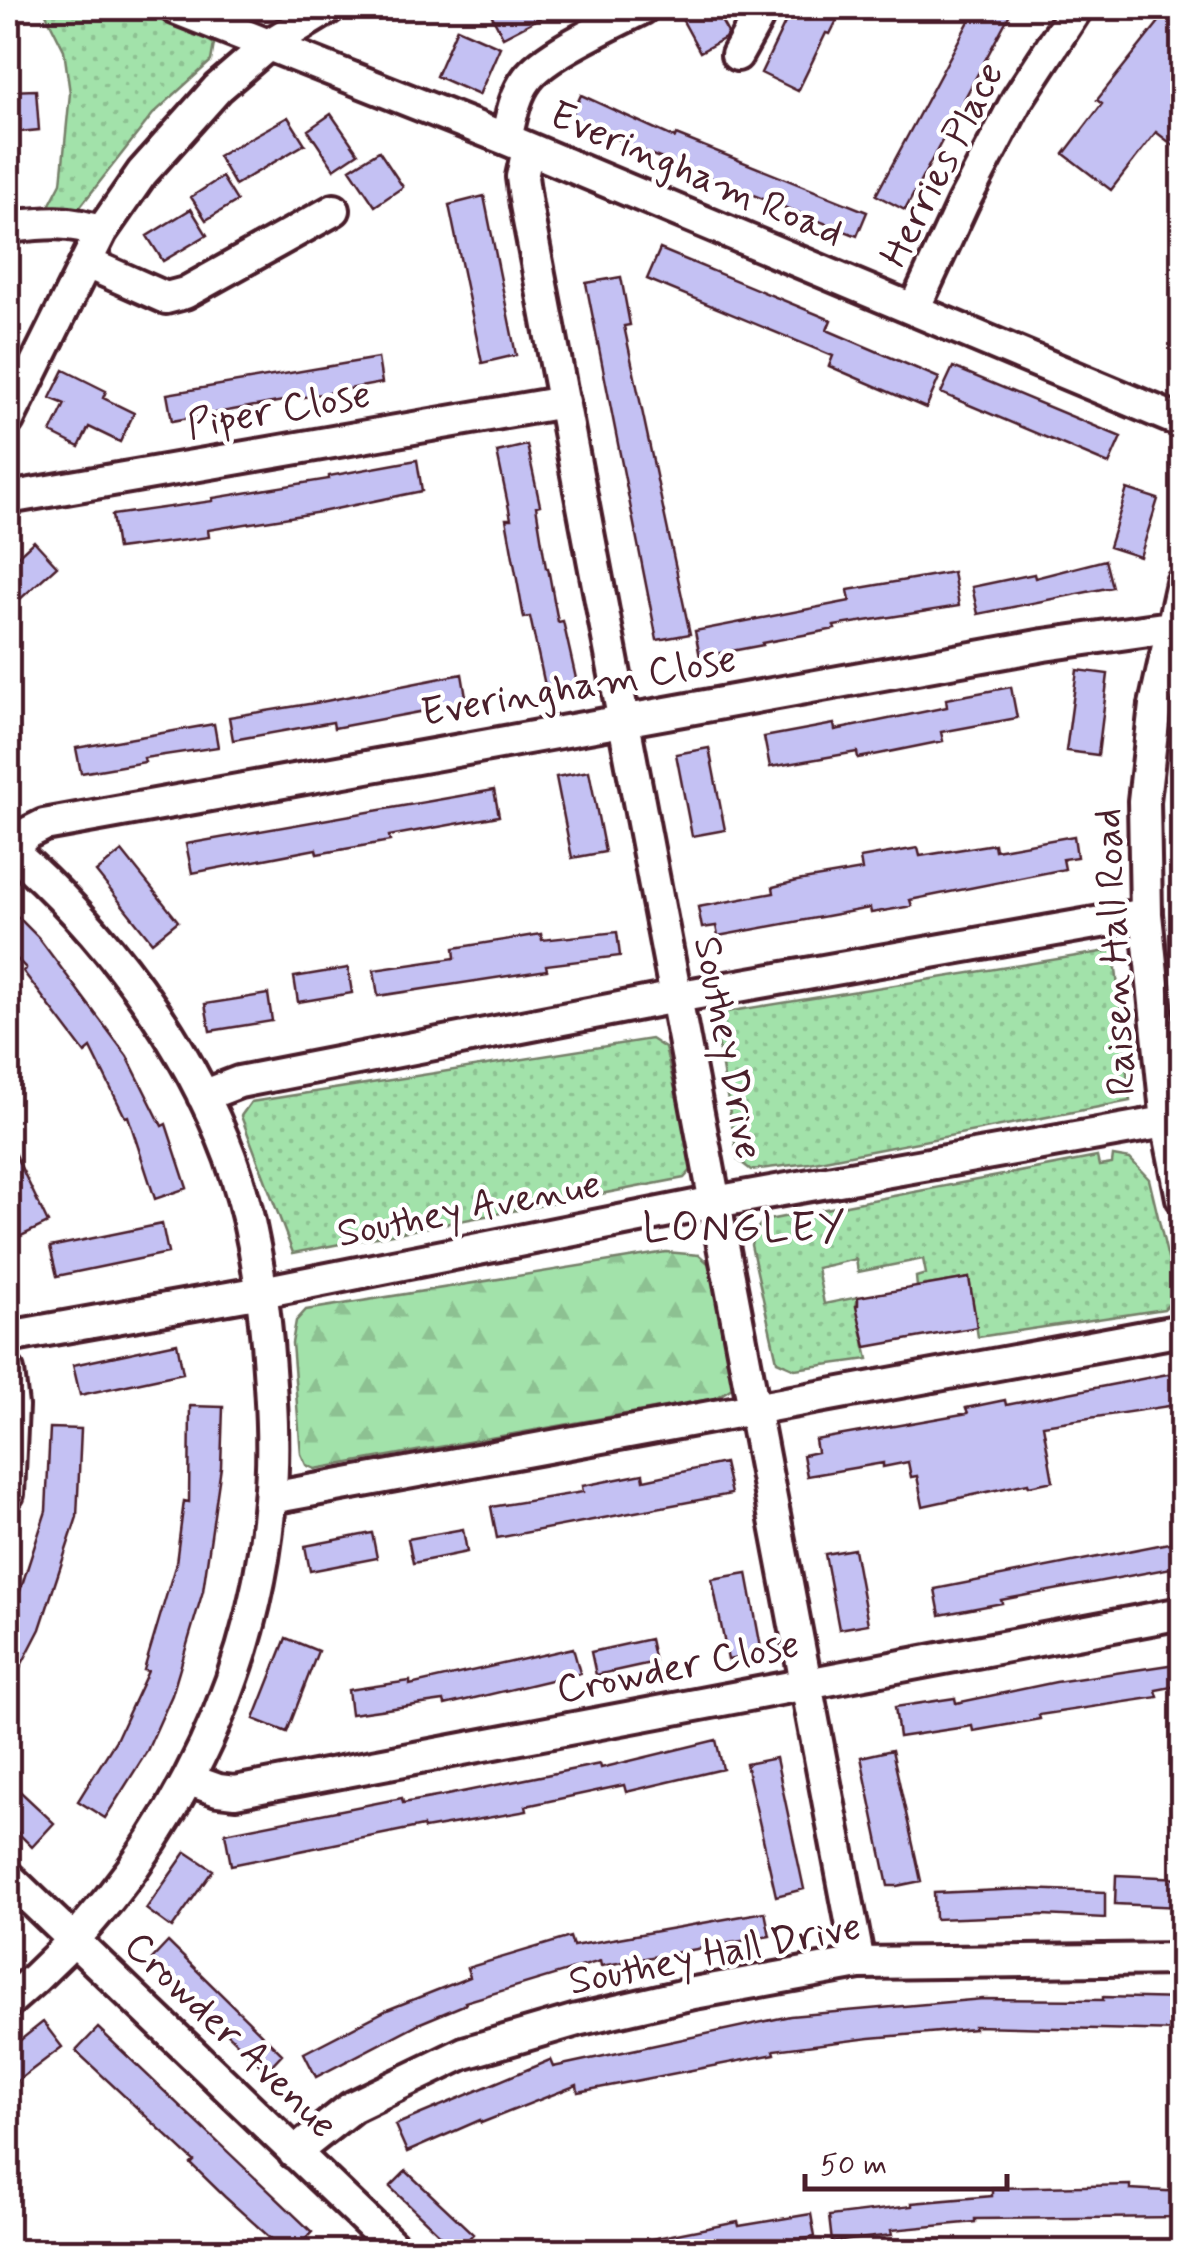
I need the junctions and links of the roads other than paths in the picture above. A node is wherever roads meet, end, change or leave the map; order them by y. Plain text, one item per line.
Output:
1 (176, 8) edge
2 (329, 8) edge
3 (643, 8) edge
4 (757, 8) edge
5 (1078, 8) edge
6 (268, 45) junction
7 (737, 55) dead end
8 (517, 144) junction
9 (334, 210) dead end
10 (8, 226) edge
11 (101, 232) junction
12 (87, 263) junction
13 (914, 309) junction
14 (564, 402) junction
15 (8, 420) edge
16 (1182, 422) edge
17 (8, 498) edge
18 (1182, 583) edge
19 (1170, 627) junction
20 (624, 719) junction
21 (9, 848) edge
22 (1146, 914) junction
23 (676, 998) junction
24 (203, 1096) junction
25 (1174, 1120) edge
26 (1182, 1198) edge
27 (715, 1202) junction
28 (262, 1292) junction
29 (1182, 1330) edge
30 (8, 1337) edge
31 (8, 1371) edge
32 (754, 1408) junction
33 (8, 1494) edge
34 (271, 1498) junction
35 (1182, 1613) edge
36 (806, 1684) junction
37 (190, 1780) junction
38 (8, 1876) edge
39 (74, 1942) junction
40 (1182, 1959) edge
41 (859, 1963) junction
42 (8, 2002) edge
43 (294, 2152) junction
44 (400, 2252) edge

1 - 6 street, Everingham Road
2 - 6 street
3 - 8 street, Southey Drive
4 - 7 street
5 - 13 street, Herries Place
6 - 8 street, Everingham Road
6 - 11 street
8 - 13 street, Everingham Road
8 - 14 street, Southey Drive
9 - 12 street
10 - 11 street
11 - 12 street
12 - 15 street
13 - 16 street, Everingham Road
14 - 17 street, Piper Close
14 - 20 street, Southey Drive
18 - 19 street, Raisen Hall Road
19 - 20 street, Everingham Close
19 - 22 street, Raisen Hall Road
20 - 21 street, Everingham Close
20 - 23 street, Southey Drive
21 - 24 street
22 - 23 street
22 - 25 street, Raisen Hall Road
23 - 24 street
23 - 27 street, Southey Drive
24 - 28 street
25 - 26 street, Raisen Hall Road
25 - 27 street, Southey Avenue
27 - 28 street, Southey Avenue
27 - 32 street, Southey Drive
28 - 30 street, Southey Avenue
28 - 34 street
29 - 32 street
31 - 33 street
32 - 34 street
32 - 36 street, Southey Drive
34 - 37 street
35 - 36 street, Crowder Close
36 - 37 street, Crowder Close
36 - 41 street, Southey Drive
37 - 39 street
38 - 39 street, Crowder Avenue
39 - 42 street
39 - 43 street, Crowder Avenue
40 - 41 street, Southey Hall Drive
41 - 43 street, Southey Hall Drive
43 - 44 street, Crowder Avenue

